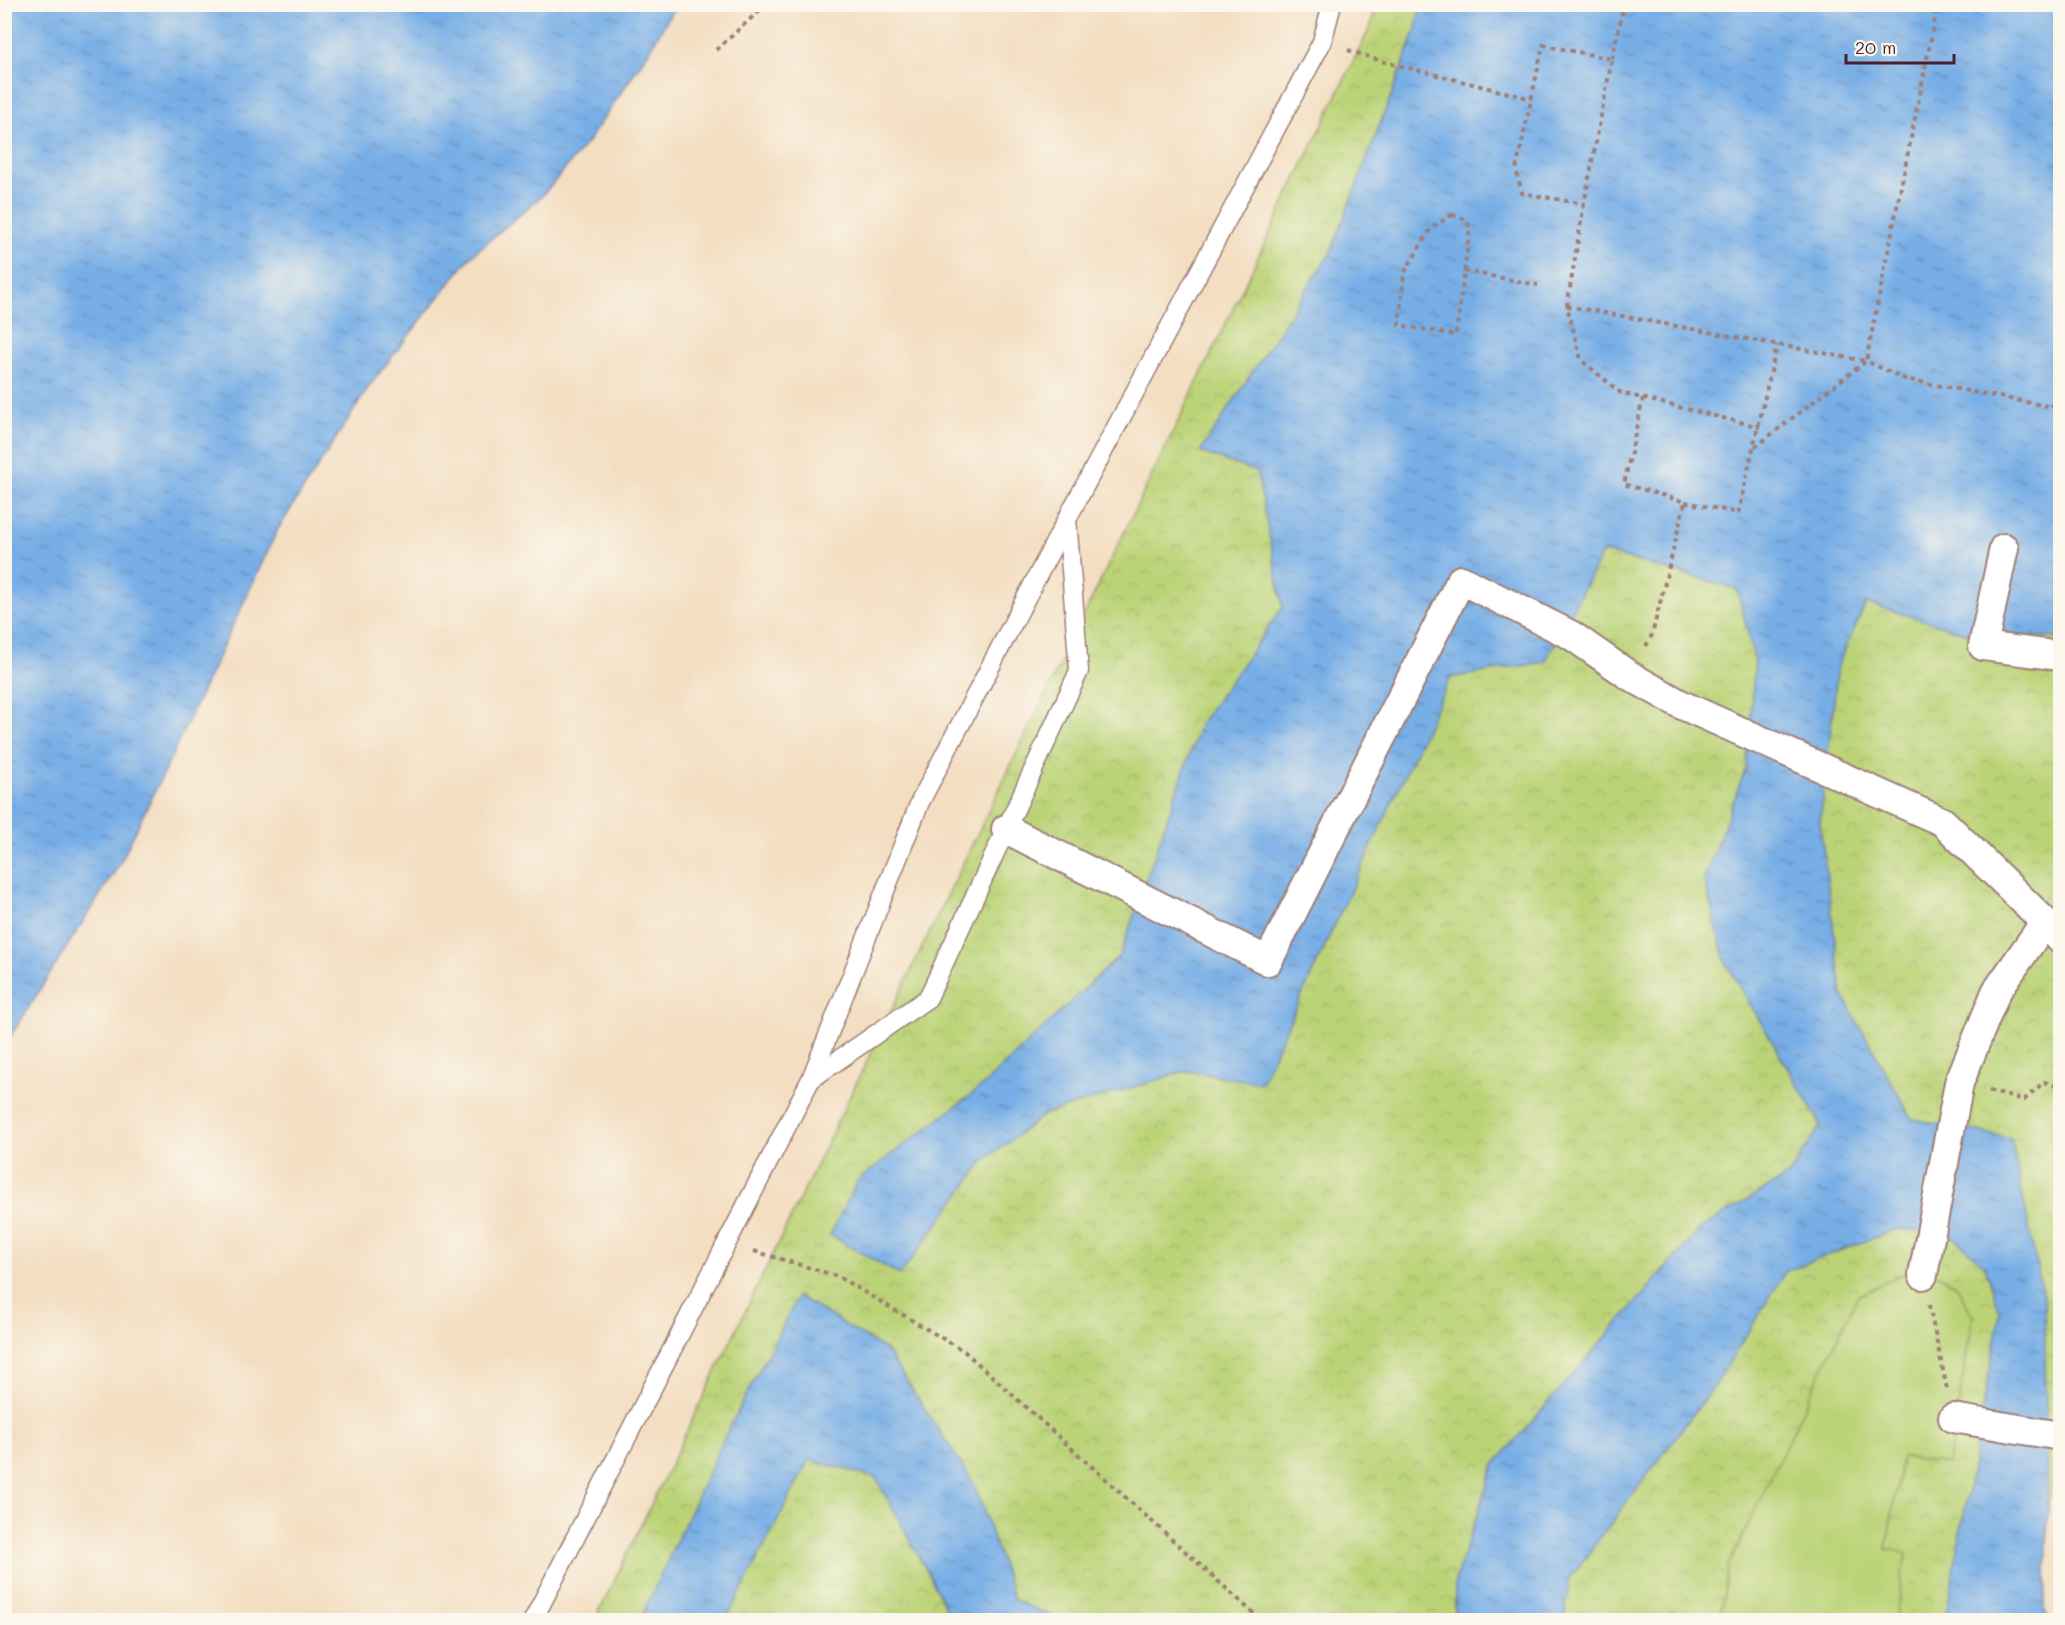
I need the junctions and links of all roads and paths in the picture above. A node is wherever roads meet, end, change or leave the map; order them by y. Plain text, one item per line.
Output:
1 (767, 4) edge
2 (1332, 4) edge
3 (1624, 4) edge
4 (1938, 4) edge
5 (1322, 42) junction
6 (716, 50) dead end
7 (1612, 58) junction
8 (1532, 99) junction
9 (1584, 204) junction
10 (1464, 271) junction
11 (1538, 285) dead end
12 (1567, 306) junction
13 (1777, 345) junction
14 (1866, 362) junction
15 (2061, 374) edge
16 (1643, 398) junction
17 (1760, 427) junction
18 (1755, 447) junction
19 (1685, 502) junction
20 (1067, 519) junction
21 (2004, 548) dead end
22 (2061, 656) edge
23 (1630, 676) junction
24 (1006, 829) junction
25 (2053, 931) edge
26 (811, 1079) junction
27 (1959, 1083) junction
28 (2061, 1086) edge
29 (727, 1243) junction
30 (1923, 1275) joint
31 (1953, 1418) joint
32 (2061, 1437) edge
33 (533, 1620) edge
34 (1261, 1620) edge

1 - 6 path
2 - 5 lane
3 - 7 path
4 - 14 path
5 - 8 path
5 - 20 lane
7 - 8 path
7 - 9 path
8 - 9 path
9 - 12 path
10 - 10 path
10 - 11 path
12 - 13 path
12 - 16 path
13 - 14 path
13 - 17 path
14 - 15 path
14 - 18 path
16 - 17 path
16 - 19 path
17 - 18 path
18 - 19 path
19 - 23 path
20 - 24 lane
20 - 26 lane
21 - 22 street
23 - 24 street
23 - 25 street
24 - 26 lane
25 - 27 street
26 - 29 lane
27 - 28 path
27 - 30 street
29 - 33 lane
29 - 34 path
30 - 31 path
31 - 32 street

